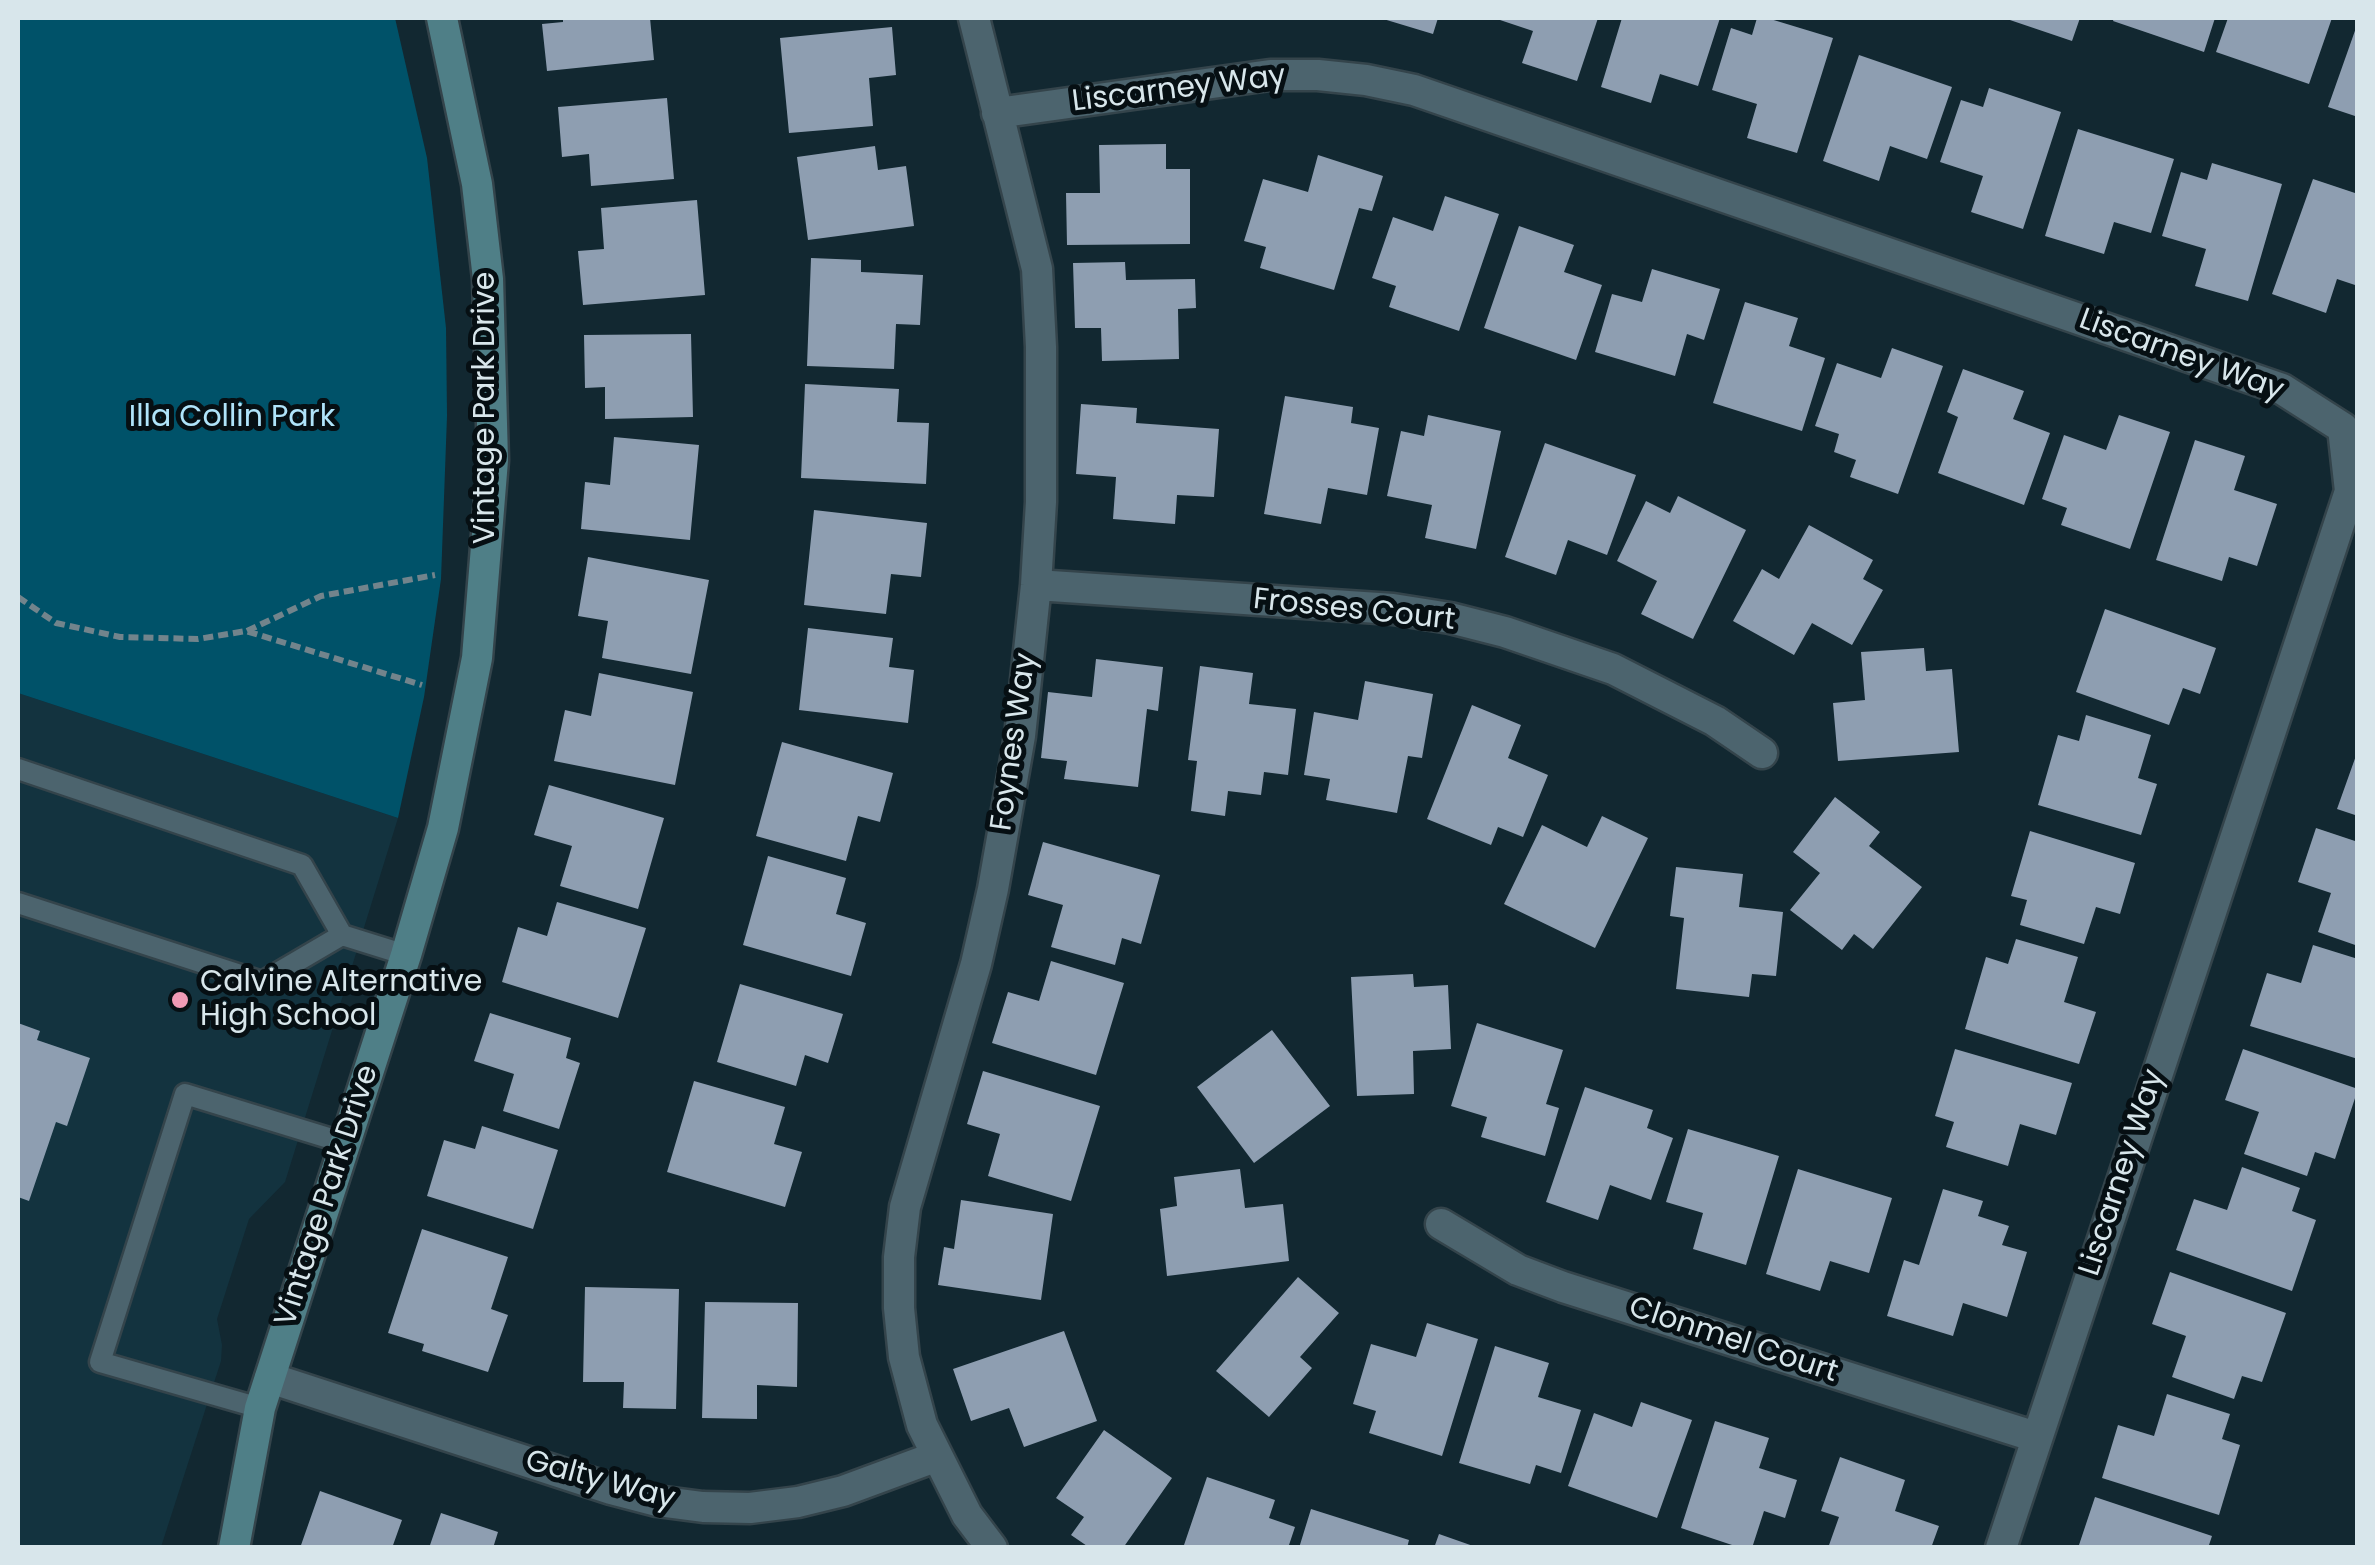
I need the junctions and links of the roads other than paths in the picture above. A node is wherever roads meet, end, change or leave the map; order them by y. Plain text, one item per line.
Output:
1 (442, 18) edge
2 (974, 18) edge
3 (996, 113) junction
4 (1036, 585) junction
5 (1762, 753) dead end
6 (18, 770) edge
7 (18, 903) edge
8 (342, 936) junction
9 (406, 956) junction
10 (345, 1142) junction
11 (1440, 1224) dead end
12 (270, 1378) junction
13 (260, 1408) junction
14 (2036, 1437) junction
15 (935, 1457) junction
16 (234, 1548) edge
17 (992, 1548) edge
18 (2001, 1548) edge

1 - 9 street, Vintage Park Drive
2 - 3 street, Foynes Way
3 - 4 street, Foynes Way
3 - 14 street, Liscarney Way
4 - 5 street, Frosses Court
4 - 15 street, Foynes Way
6 - 8 lane
7 - 8 lane
8 - 9 lane
9 - 10 street, Vintage Park Drive
10 - 12 street, Vintage Park Drive
10 - 13 lane
11 - 14 street, Clonmel Court
12 - 13 street, Vintage Park Drive
12 - 15 street, Galty Way
13 - 16 street, Vintage Park Drive
14 - 18 street, Liscarney Way
15 - 17 street

